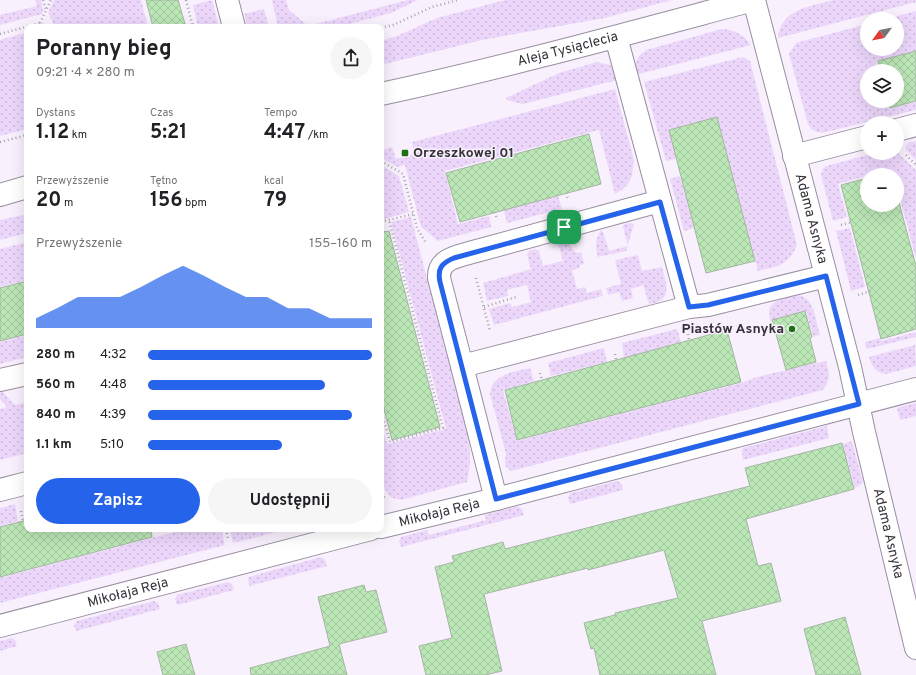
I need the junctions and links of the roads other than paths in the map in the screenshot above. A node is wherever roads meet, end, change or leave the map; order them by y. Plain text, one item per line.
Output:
1 (227, 0) edge
2 (753, 0) edge
3 (233, 24) edge
4 (616, 37) junction
5 (384, 93) edge
6 (916, 125) edge
7 (904, 128) edge
8 (860, 139) edge
9 (794, 156) junction
10 (24, 188) edge
11 (0, 195) edge
12 (660, 202) junction
13 (826, 276) junction
14 (689, 307) junction
15 (462, 366) junction
16 (24, 375) edge
17 (0, 380) edge
18 (916, 389) edge
19 (859, 404) junction
20 (24, 484) edge
21 (0, 490) edge
22 (496, 499) junction
23 (384, 526) edge
24 (360, 532) edge
25 (0, 626) edge
26 (916, 648) edge

1 - 3 street
2 - 4 street, Aleja Tysiąclecia
2 - 9 street, Adama Asnyka
4 - 5 street, Aleja Tysiąclecia
4 - 12 street
6 - 7 street
8 - 9 street
9 - 13 street, Adama Asnyka
10 - 11 street
12 - 14 street
12 - 15 street
13 - 14 street
13 - 19 street, Adama Asnyka
14 - 15 street
15 - 22 street
16 - 17 street
18 - 19 street, Mikołaja Reja
19 - 22 street, Mikołaja Reja
19 - 26 street, Adama Asnyka
20 - 21 street
22 - 23 street, Mikołaja Reja
24 - 25 street, Mikołaja Reja

